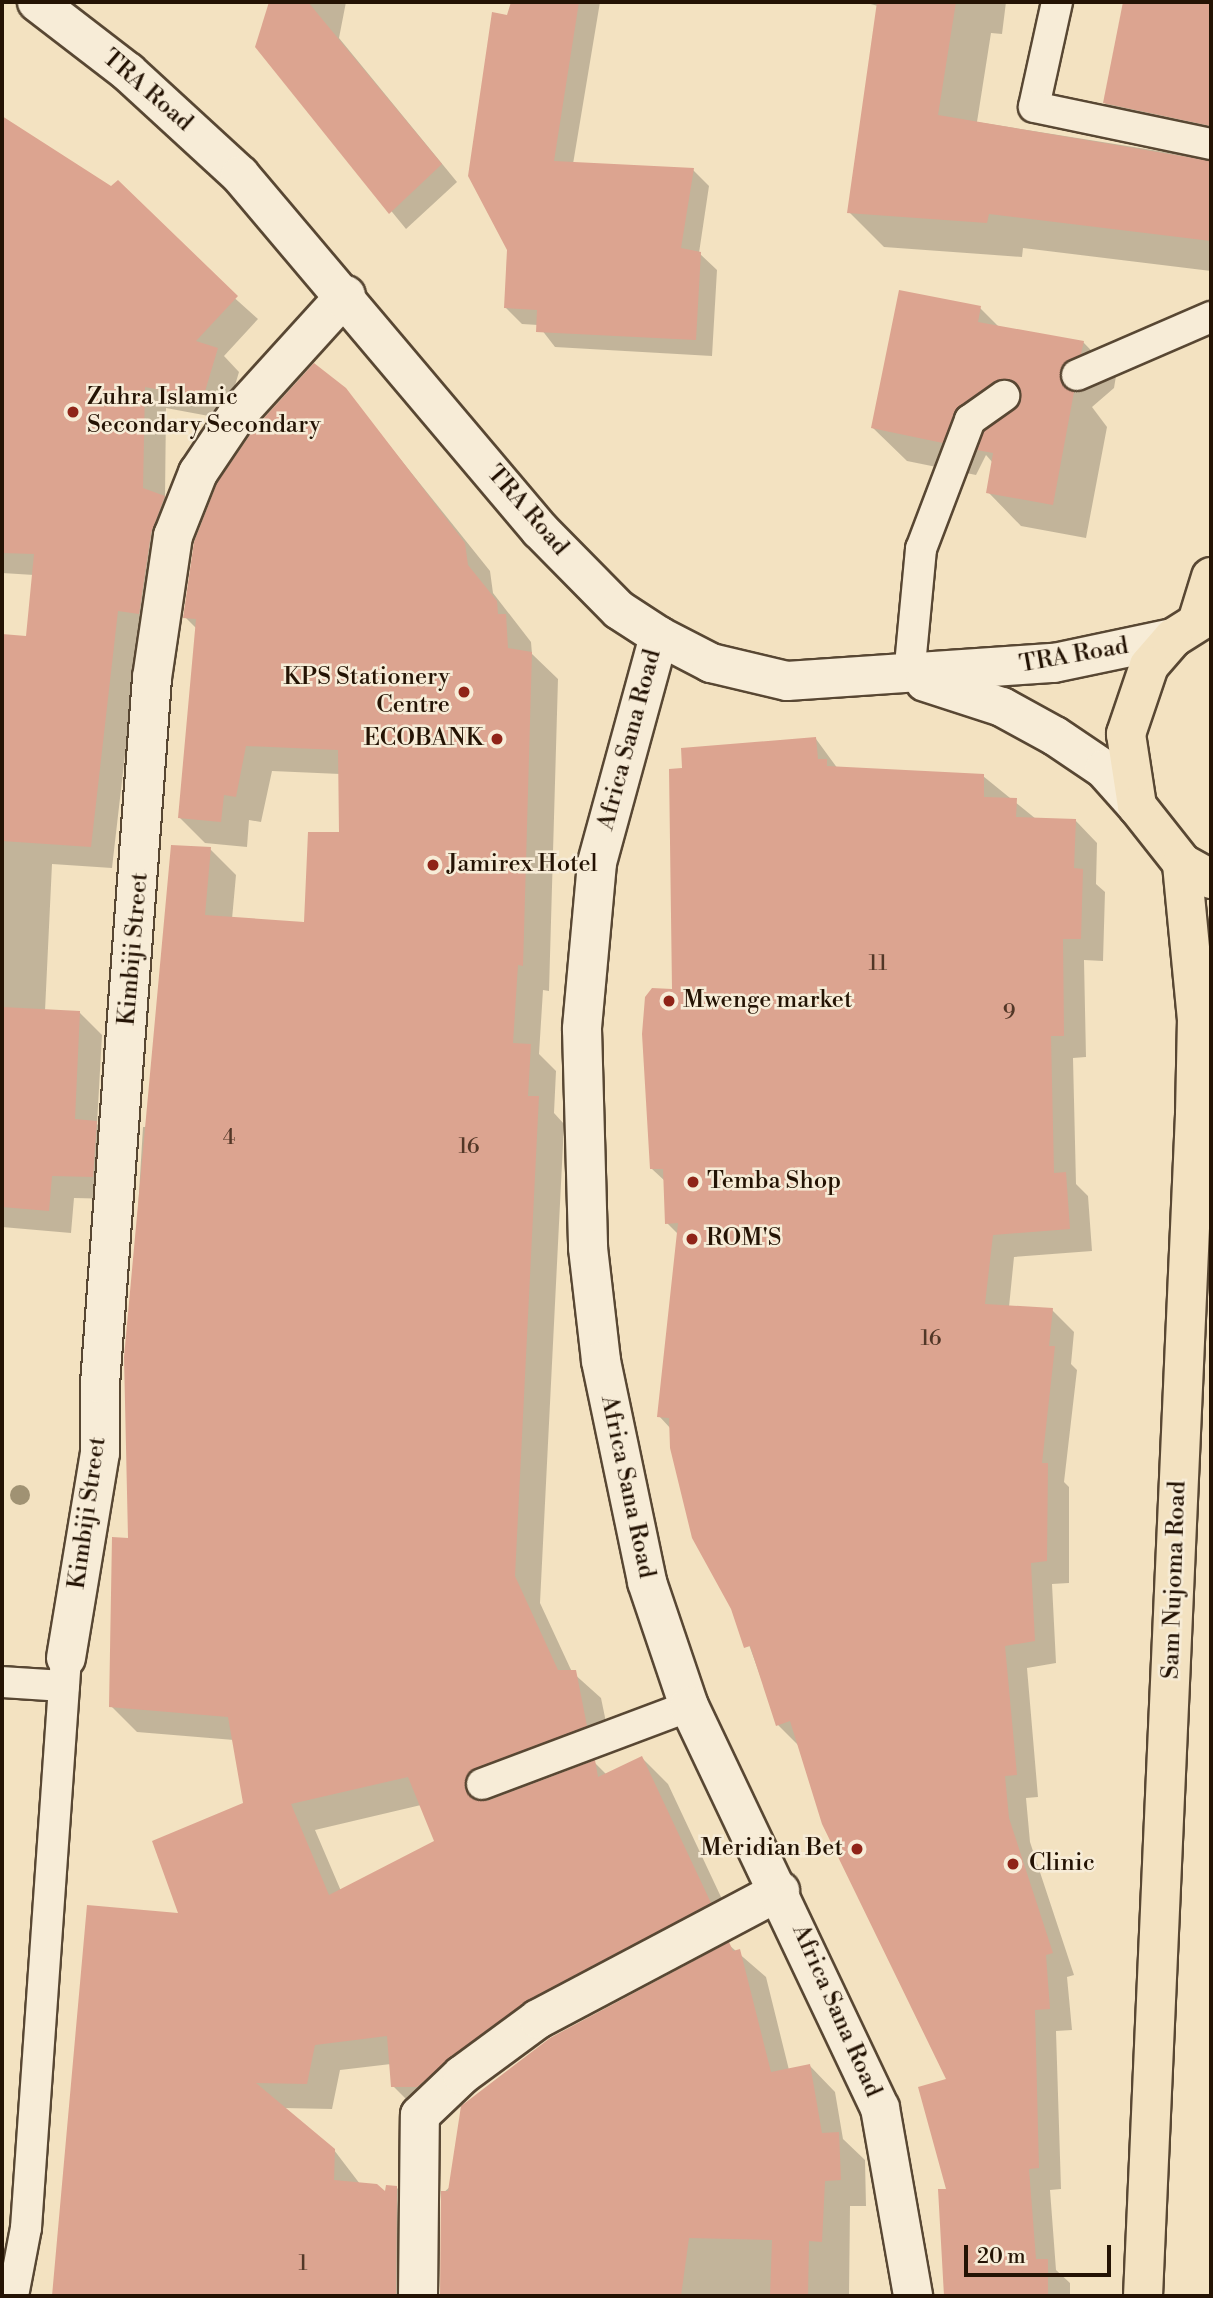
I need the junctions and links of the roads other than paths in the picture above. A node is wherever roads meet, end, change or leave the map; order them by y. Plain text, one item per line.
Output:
1 (37, 2) edge
2 (1057, 2) edge
3 (1211, 144) edge
4 (346, 295) junction
5 (1211, 317) edge
6 (1077, 375) dead end
7 (1004, 396) dead end
8 (1211, 577) edge
9 (1194, 624) edge
10 (659, 636) junction
11 (909, 677) junction
12 (1137, 806) junction
13 (1197, 871) edge
14 (65, 1672) junction
15 (3, 1689) edge
16 (689, 1706) junction
17 (482, 1784) dead end
18 (780, 1891) junction
19 (11, 2263) edge
20 (13, 2296) edge
21 (418, 2296) edge
22 (913, 2296) edge
23 (1143, 2296) edge

1 - 4 street, TRA Road
2 - 3 lane
4 - 10 street, TRA Road
4 - 14 street, Kimbiji Street
5 - 6 lane
7 - 11 lane
8 - 9 main road
9 - 11 street, TRA Road
9 - 12 main road
10 - 11 street, TRA Road
10 - 16 street, Africa Sana Road
11 - 12 street
12 - 13 main road
13 - 23 main road, Sam Nujoma Road
14 - 15 lane
14 - 19 lane
16 - 17 lane
16 - 18 street, Africa Sana Road
18 - 21 street
18 - 22 street, Africa Sana Road
19 - 20 lane

